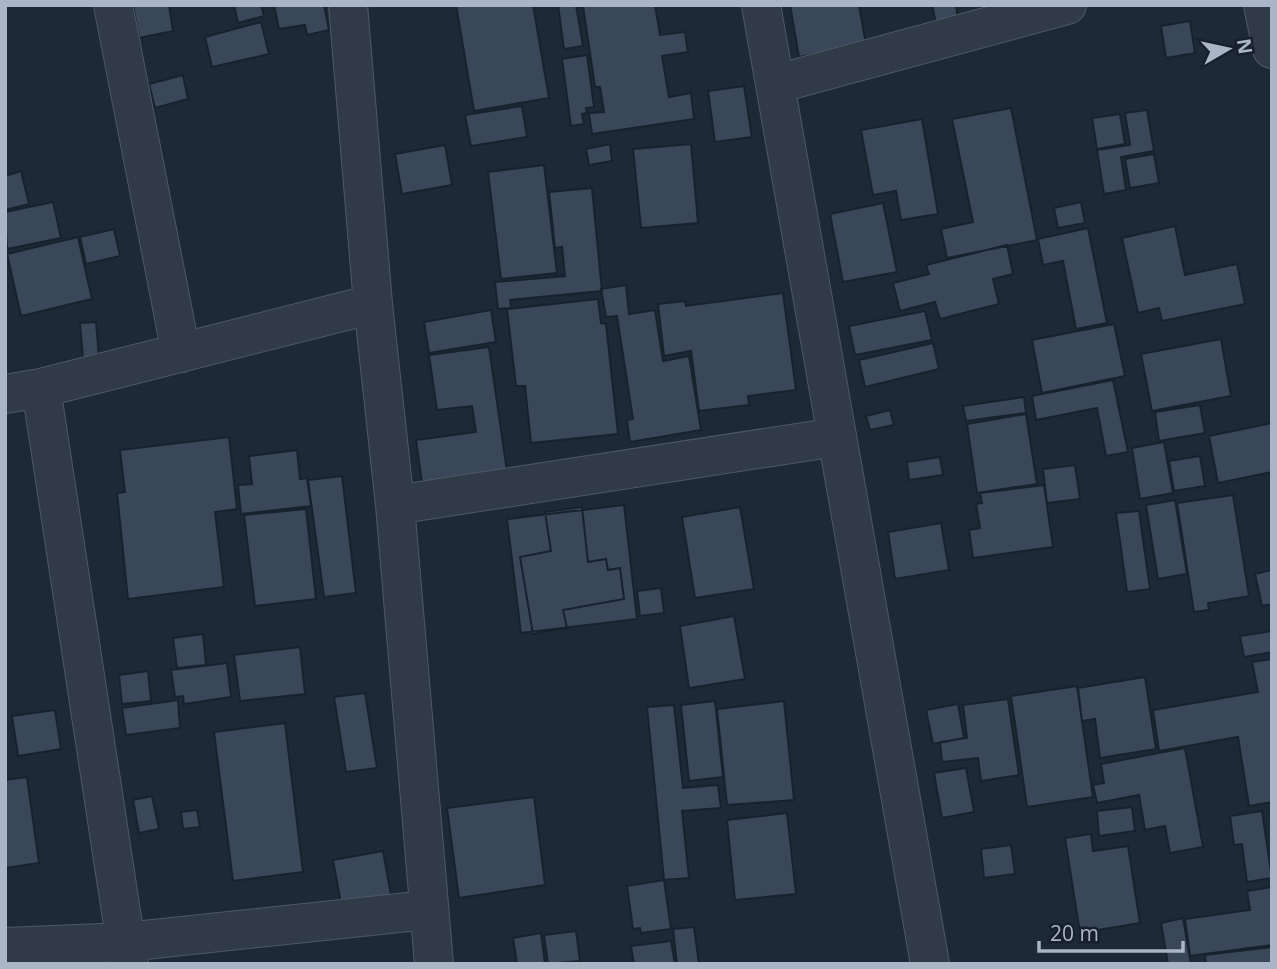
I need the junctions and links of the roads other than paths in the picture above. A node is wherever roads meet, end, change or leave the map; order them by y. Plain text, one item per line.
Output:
1 (113, 5) edge
2 (348, 5) edge
3 (761, 5) edge
4 (1067, 5) edge
5 (1263, 5) edge
6 (1272, 49) edge
7 (776, 84) junction
8 (373, 304) junction
9 (181, 352) junction
10 (23, 391) edge
11 (836, 437) junction
12 (396, 505) junction
13 (427, 910) junction
14 (5, 947) edge
15 (128, 953) edge
16 (434, 964) edge
17 (930, 964) edge

1 - 9 street
2 - 8 street
3 - 7 street
4 - 7 street
5 - 6 street
7 - 11 street
8 - 9 street
8 - 12 street
9 - 10 street
10 - 15 street
11 - 12 street
11 - 17 street
12 - 13 street
13 - 15 street
13 - 16 street
14 - 15 street

